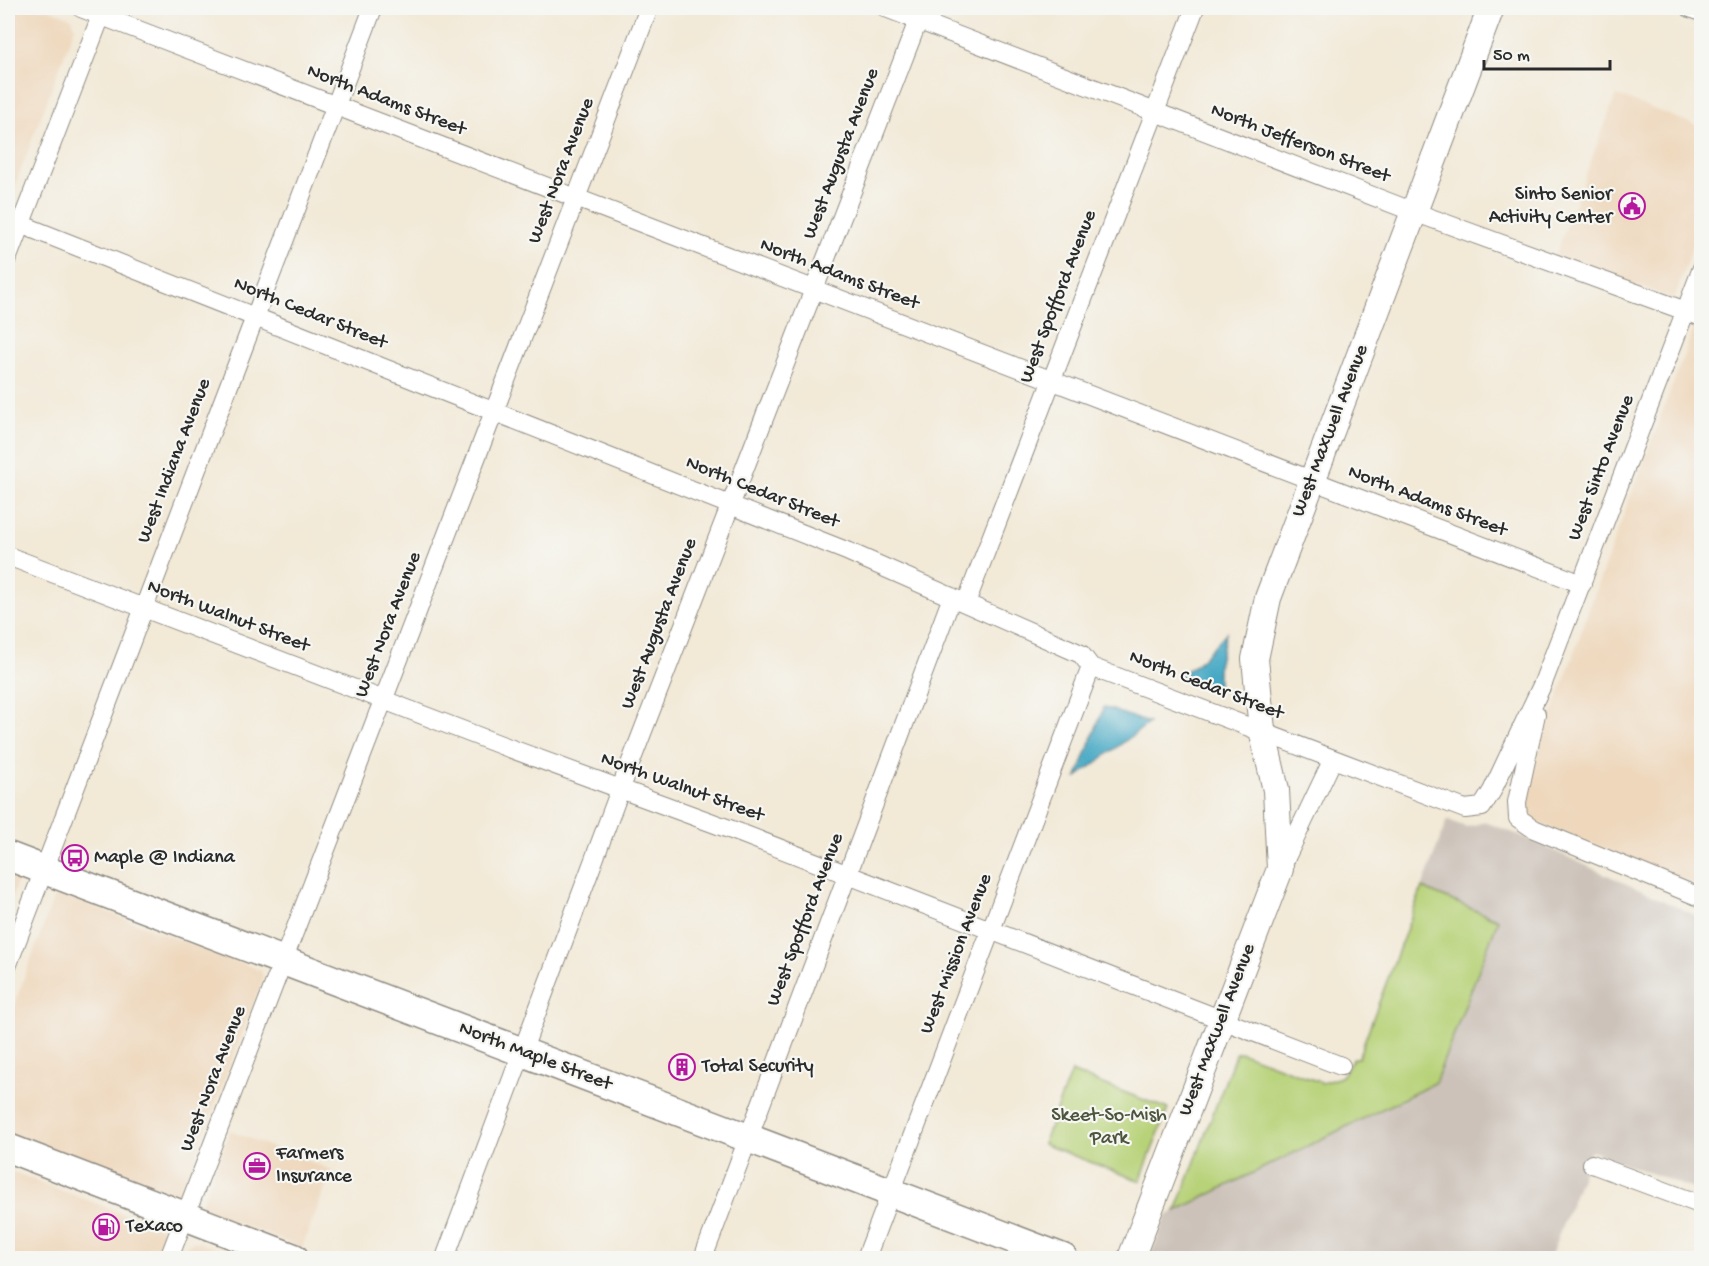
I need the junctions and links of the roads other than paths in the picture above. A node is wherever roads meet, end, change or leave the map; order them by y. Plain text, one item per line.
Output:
1 (81, 8) edge
2 (373, 8) edge
3 (649, 8) edge
4 (886, 8) edge
5 (1195, 8) edge
6 (1491, 8) edge
7 (1690, 8) edge
8 (102, 11) edge
9 (1701, 12) edge
10 (921, 14) edge
11 (336, 106) junction
12 (1154, 113) junction
13 (575, 199) junction
14 (1414, 212) junction
15 (20, 224) junction
16 (8, 257) edge
17 (1701, 268) edge
18 (813, 290) junction
19 (1693, 314) edge
20 (254, 317) junction
21 (1050, 382) junction
22 (494, 411) junction
23 (1312, 483) junction
24 (731, 505) junction
25 (8, 556) edge
26 (1582, 584) junction
27 (959, 600) junction
28 (142, 608) junction
29 (1091, 667) junction
30 (1543, 683) junction
31 (384, 700) junction
32 (1262, 730) junction
33 (1334, 759) junction
34 (620, 790) junction
35 (1482, 807) joint
36 (8, 856) edge
37 (1280, 869) junction
38 (43, 870) junction
39 (847, 874) junction
40 (1701, 898) edge
41 (991, 930) junction
42 (284, 962) junction
43 (8, 964) edge
44 (1221, 1020) junction
45 (522, 1052) junction
46 (1341, 1066) dead end
47 (748, 1138) junction
48 (8, 1149) edge
49 (1592, 1164) dead end
50 (891, 1194) junction
51 (1701, 1205) edge
52 (184, 1216) junction
53 (169, 1258) edge
54 (294, 1258) edge
55 (445, 1258) edge
56 (703, 1258) edge
57 (866, 1258) edge
58 (1063, 1258) edge
59 (1131, 1258) edge

1 - 8 street, North Adams Street
2 - 11 street, West Indiana Avenue
3 - 13 street, West Nora Avenue
4 - 10 street, North Jefferson Street
5 - 12 street, West Spofford Avenue
6 - 14 street, West Maxwell Avenue
7 - 9 street
8 - 11 street, North Adams Street
8 - 15 street
10 - 12 street, North Jefferson Street
10 - 18 street, West Augusta Avenue
11 - 13 street, North Adams Street
11 - 20 street, West Indiana Avenue
12 - 14 street, North Jefferson Street
12 - 21 street, West Spofford Avenue
13 - 18 street, North Adams Street
13 - 22 street, West Nora Avenue
14 - 19 street, North Jefferson Street
14 - 23 street, West Maxwell Avenue
15 - 16 street
15 - 20 street, North Cedar Street
17 - 19 street, West Sinto Avenue
18 - 21 street, North Adams Street
18 - 24 street, West Augusta Avenue
19 - 26 street, West Sinto Avenue
20 - 22 street, North Cedar Street
20 - 28 street, West Indiana Avenue
21 - 23 street, North Adams Street
21 - 27 street, West Spofford Avenue
22 - 24 street, North Cedar Street
22 - 31 street, West Nora Avenue
23 - 26 street, North Adams Street
23 - 32 street, West Maxwell Avenue
24 - 27 street, North Cedar Street
24 - 34 street, West Augusta Avenue
25 - 28 street, North Walnut Street
26 - 30 street, West Sinto Avenue
27 - 29 street, North Cedar Street
27 - 39 street, West Spofford Avenue
28 - 31 street, North Walnut Street
28 - 38 street, West Indiana Avenue
29 - 32 street, North Cedar Street
29 - 41 street, West Mission Avenue
30 - 35 street, West Sinto Avenue
30 - 40 street, West Sinto Avenue
31 - 34 street, North Walnut Street
31 - 42 street, West Nora Avenue
32 - 33 street, North Cedar Street
32 - 37 street, West Maxwell Avenue
33 - 35 street, North Cedar Street
33 - 37 street, West Maxwell Avenue
34 - 39 street, North Walnut Street
34 - 45 street, West Augusta Avenue
36 - 38 main road, North Maple Street
37 - 44 street, West Maxwell Avenue
38 - 42 main road, North Maple Street
38 - 43 street, West Indiana Avenue
39 - 41 street, North Walnut Street
39 - 47 street, West Spofford Avenue
41 - 44 street, North Walnut Street
41 - 50 street, West Mission Avenue
42 - 45 main road, North Maple Street
42 - 52 street, West Nora Avenue
44 - 46 street, North Walnut Street
44 - 59 street, West Maxwell Avenue
45 - 47 main road, North Maple Street
45 - 55 street, West Augusta Avenue
47 - 50 main road, North Maple Street
47 - 56 street, West Spofford Avenue
48 - 52 main road
49 - 51 street
50 - 57 street, West Mission Avenue
50 - 58 main road, North Maple Street
52 - 53 street, West Nora Avenue
52 - 54 main road

